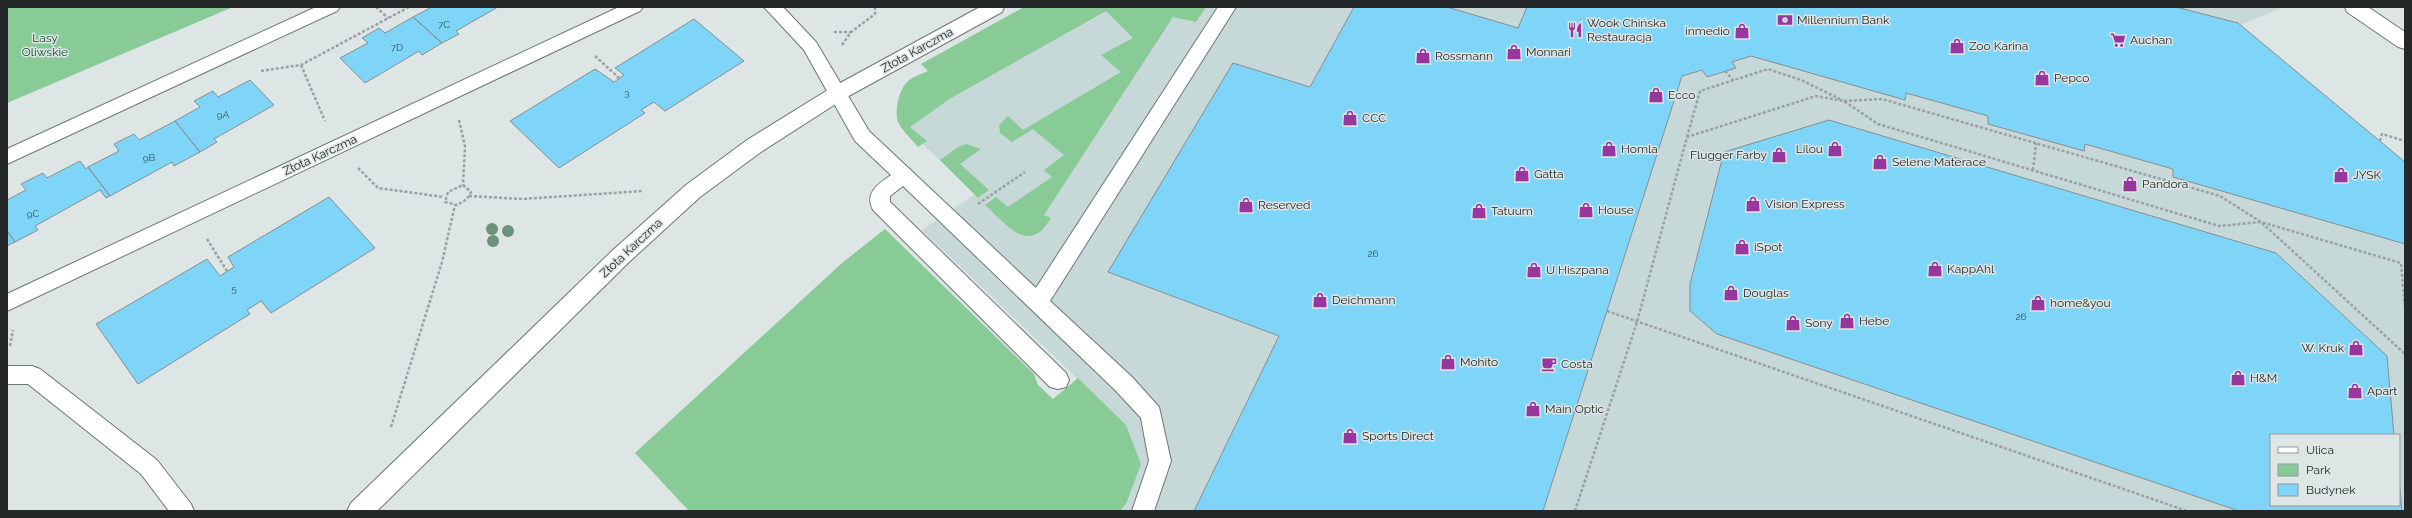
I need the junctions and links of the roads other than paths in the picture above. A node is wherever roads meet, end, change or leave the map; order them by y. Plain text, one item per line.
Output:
1 (331, 7) edge
2 (634, 7) edge
3 (773, 7) edge
4 (995, 7) edge
5 (1227, 7) edge
6 (2354, 7) edge
7 (2405, 42) edge
8 (838, 93) junction
9 (7, 157) edge
10 (904, 175) junction
11 (1038, 302) junction
12 (7, 303) edge
13 (7, 375) edge
14 (1058, 380) dead end
15 (183, 511) edge
16 (360, 511) edge
17 (1143, 511) edge

1 - 9 lane
2 - 12 lane, Złota Karczma
3 - 8 lane
4 - 8 street, Złota Karczma
5 - 11 lane
6 - 7 street
8 - 10 lane
8 - 16 street, Złota Karczma
10 - 11 lane
10 - 14 lane
11 - 17 lane
13 - 15 lane

